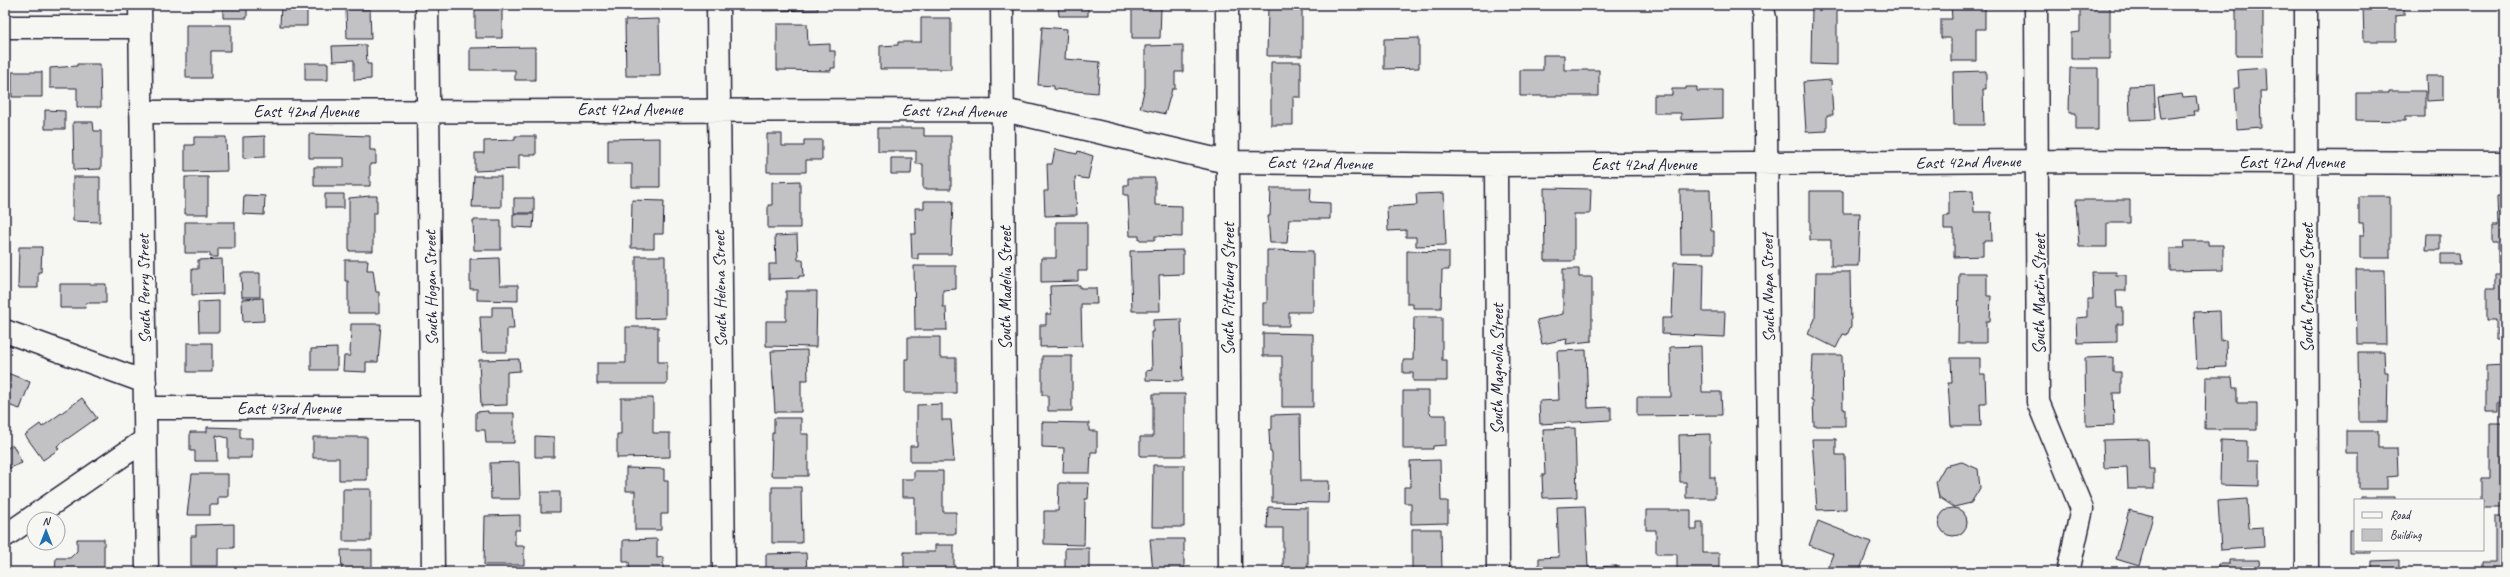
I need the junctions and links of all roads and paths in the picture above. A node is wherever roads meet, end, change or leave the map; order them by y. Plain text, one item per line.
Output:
1 (140, 5) edge
2 (428, 5) edge
3 (718, 5) edge
4 (1002, 5) edge
5 (1227, 5) edge
6 (1762, 5) edge
7 (2036, 5) edge
8 (2306, 5) edge
9 (5, 26) edge
10 (140, 27) junction
11 (718, 109) junction
12 (429, 110) junction
13 (1004, 110) junction
14 (141, 112) junction
15 (2039, 161) junction
16 (1227, 162) junction
17 (2307, 162) junction
18 (2505, 163) edge
19 (1766, 164) junction
20 (1496, 165) junction
21 (5, 331) edge
22 (145, 382) junction
23 (145, 408) junction
24 (432, 408) junction
25 (144, 440) junction
26 (5, 536) edge
27 (147, 572) edge
28 (433, 572) edge
29 (724, 572) edge
30 (1006, 572) edge
31 (1230, 572) edge
32 (1498, 572) edge
33 (1770, 572) edge
34 (2068, 572) edge
35 (2307, 572) edge

1 - 10 street, South Perry Street
2 - 12 street, South Hogan Street
3 - 11 street, South Helena Street
4 - 13 street, South Madelia Street
5 - 16 street, South Pittsburg Street
6 - 19 street, South Napa Street
7 - 15 street, South Martin Street
8 - 17 street, South Crestline Street
9 - 10 street
10 - 14 street, South Perry Street
11 - 12 street, East 42nd Avenue
11 - 13 street, East 42nd Avenue
11 - 29 street, South Helena Street
12 - 14 street, East 42nd Avenue
12 - 24 street, South Hogan Street
13 - 16 street, East 42nd Avenue
13 - 30 street, South Madelia Street
14 - 22 street, South Perry Street
15 - 17 street, East 42nd Avenue
15 - 19 street, East 42nd Avenue
15 - 34 street, South Martin Street
16 - 20 street, East 42nd Avenue
16 - 31 street, South Pittsburg Street
17 - 18 street, East 42nd Avenue
17 - 35 street, South Crestline Street
19 - 20 street, East 42nd Avenue
19 - 33 street, South Napa Street
20 - 32 street, South Magnolia Street
21 - 22 street
22 - 23 street, South Perry Street
23 - 24 street, East 43rd Avenue
23 - 25 street, South Perry Street
24 - 28 street, South Hogan Street
25 - 26 street
25 - 27 street, South Perry Street

